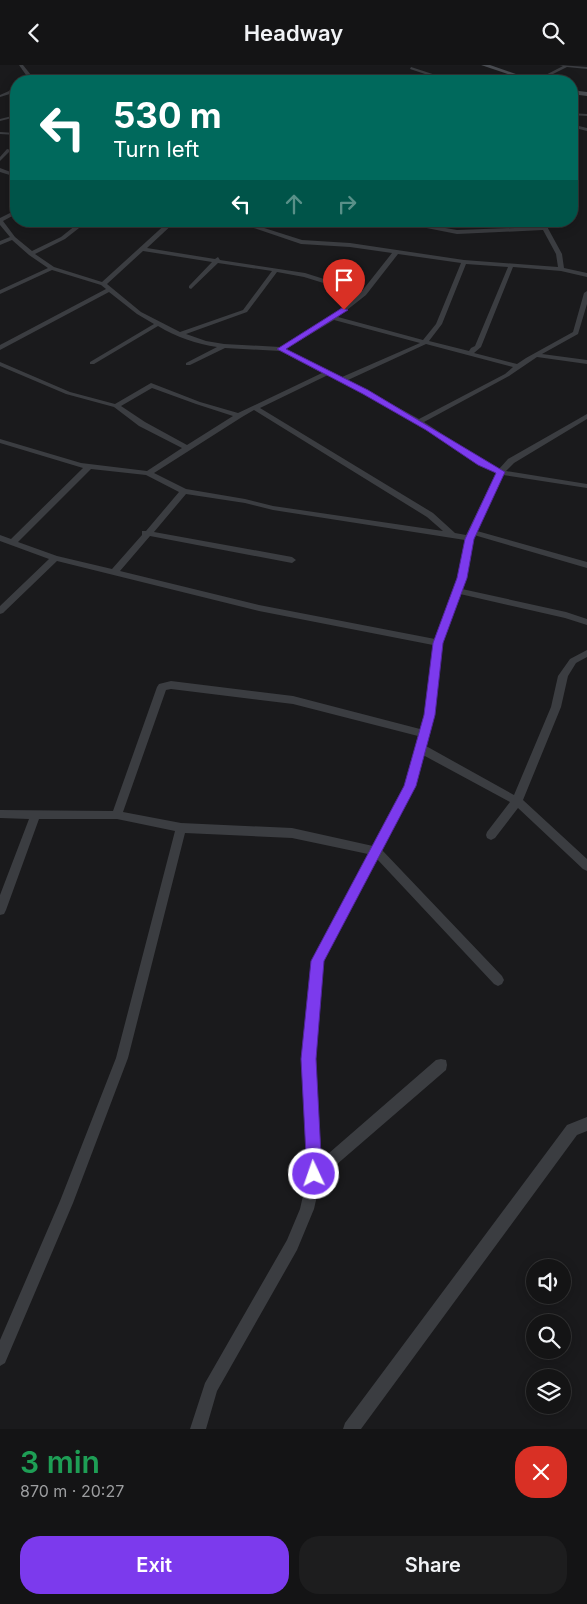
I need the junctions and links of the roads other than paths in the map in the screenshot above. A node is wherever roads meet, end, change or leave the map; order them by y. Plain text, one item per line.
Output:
1 (21, 65) edge
2 (484, 65) edge
3 (560, 65) edge
4 (566, 67) junction
5 (411, 68) dead end
6 (587, 68) edge
7 (29, 75) edge
8 (431, 75) edge
9 (515, 75) edge
10 (548, 75) edge
11 (9, 150) dead end
12 (0, 160) edge
13 (0, 220) edge
14 (77, 227) edge
15 (167, 227) edge
16 (253, 227) edge
17 (425, 227) edge
18 (488, 227) edge
19 (546, 229) joint
20 (488, 231) junction
21 (13, 237) junction
22 (0, 243) edge
23 (144, 249) junction
24 (396, 252) junction
25 (31, 254) junction
26 (218, 259) junction
27 (464, 261) junction
28 (511, 266) junction
29 (52, 268) junction
30 (562, 269) junction
31 (276, 270) junction
32 (587, 275) edge
33 (106, 287) junction
34 (191, 287) dead end
35 (0, 292) edge
36 (587, 293) edge
37 (364, 294) junction
38 (333, 318) junction
39 (158, 324) junction
40 (181, 334) junction
41 (424, 343) junction
42 (224, 346) junction
43 (0, 348) edge
44 (281, 349) junction
45 (470, 355) junction
46 (535, 355) junction
47 (587, 362) edge
48 (92, 363) dead end
49 (0, 364) edge
50 (188, 364) dead end
51 (517, 366) junction
52 (327, 373) junction
53 (342, 380) junction
54 (116, 406) junction
55 (254, 407) junction
56 (239, 415) junction
57 (587, 416) edge
58 (418, 423) junction
59 (0, 441) edge
60 (186, 447) junction
61 (89, 466) junction
62 (500, 472) junction
63 (148, 473) junction
64 (587, 486) edge
65 (184, 491) junction
66 (145, 533) junction
67 (453, 535) junction
68 (471, 535) junction
69 (0, 538) edge
70 (13, 543) junction
71 (55, 558) junction
72 (292, 560) dead end
73 (587, 565) edge
74 (114, 573) junction
75 (458, 591) junction
76 (0, 611) edge
77 (587, 622) edge
78 (438, 643) junction
79 (587, 653) edge
80 (424, 735) junction
81 (420, 748) junction
82 (517, 801) junction
83 (0, 814) edge
84 (117, 815) junction
85 (35, 816) junction
86 (180, 828) junction
87 (491, 835) dead end
88 (376, 851) junction
89 (587, 866) edge
90 (0, 910) edge
91 (498, 981) dead end
92 (441, 1065) dead end
93 (587, 1124) edge
94 (314, 1174) junction
95 (0, 1358) edge
96 (198, 1429) edge
97 (351, 1429) edge

1 - 7 street
2 - 9 street
3 - 4 street
4 - 6 street
4 - 10 street
5 - 8 street
11 - 12 street
13 - 21 street
14 - 25 street
15 - 23 street
16 - 24 street
17 - 20 street
18 - 20 street
19 - 20 street
19 - 30 street
21 - 22 street
21 - 25 street
23 - 26 street
23 - 33 street
24 - 27 street
24 - 37 street
25 - 29 street
26 - 31 street
26 - 34 street
27 - 28 street
27 - 41 street
28 - 30 street
28 - 45 street
29 - 33 street
29 - 35 street
30 - 32 street
31 - 37 street
31 - 40 street
33 - 39 street
33 - 43 street
36 - 46 street
37 - 38 street
38 - 41 street
38 - 44 street
39 - 40 street
39 - 48 street
40 - 42 street
41 - 45 street
41 - 53 street
42 - 44 street
42 - 50 street
44 - 52 street
45 - 51 street
46 - 47 street
46 - 51 street
49 - 54 street
51 - 58 street
52 - 53 street
52 - 55 street
53 - 58 street
54 - 56 street
54 - 60 street
55 - 56 street
55 - 67 street
56 - 60 street
57 - 62 street
58 - 62 street
59 - 61 street
60 - 63 street
61 - 63 street
61 - 70 street
62 - 64 street
62 - 68 street
63 - 65 street
65 - 66 street
65 - 67 street
66 - 72 street
66 - 74 street
67 - 68 street
68 - 73 street
68 - 75 street
69 - 70 street
70 - 71 street
71 - 74 street
71 - 76 street
74 - 78 street
75 - 77 street
75 - 78 street
78 - 80 street
79 - 82 street
80 - 81 street
80 - 84 street
81 - 82 street
81 - 88 street
82 - 87 street
82 - 89 street
83 - 85 street
84 - 85 street
84 - 86 street
85 - 90 street
86 - 88 street
86 - 95 street
88 - 91 street
88 - 94 street
92 - 94 street
93 - 97 street
94 - 96 street

